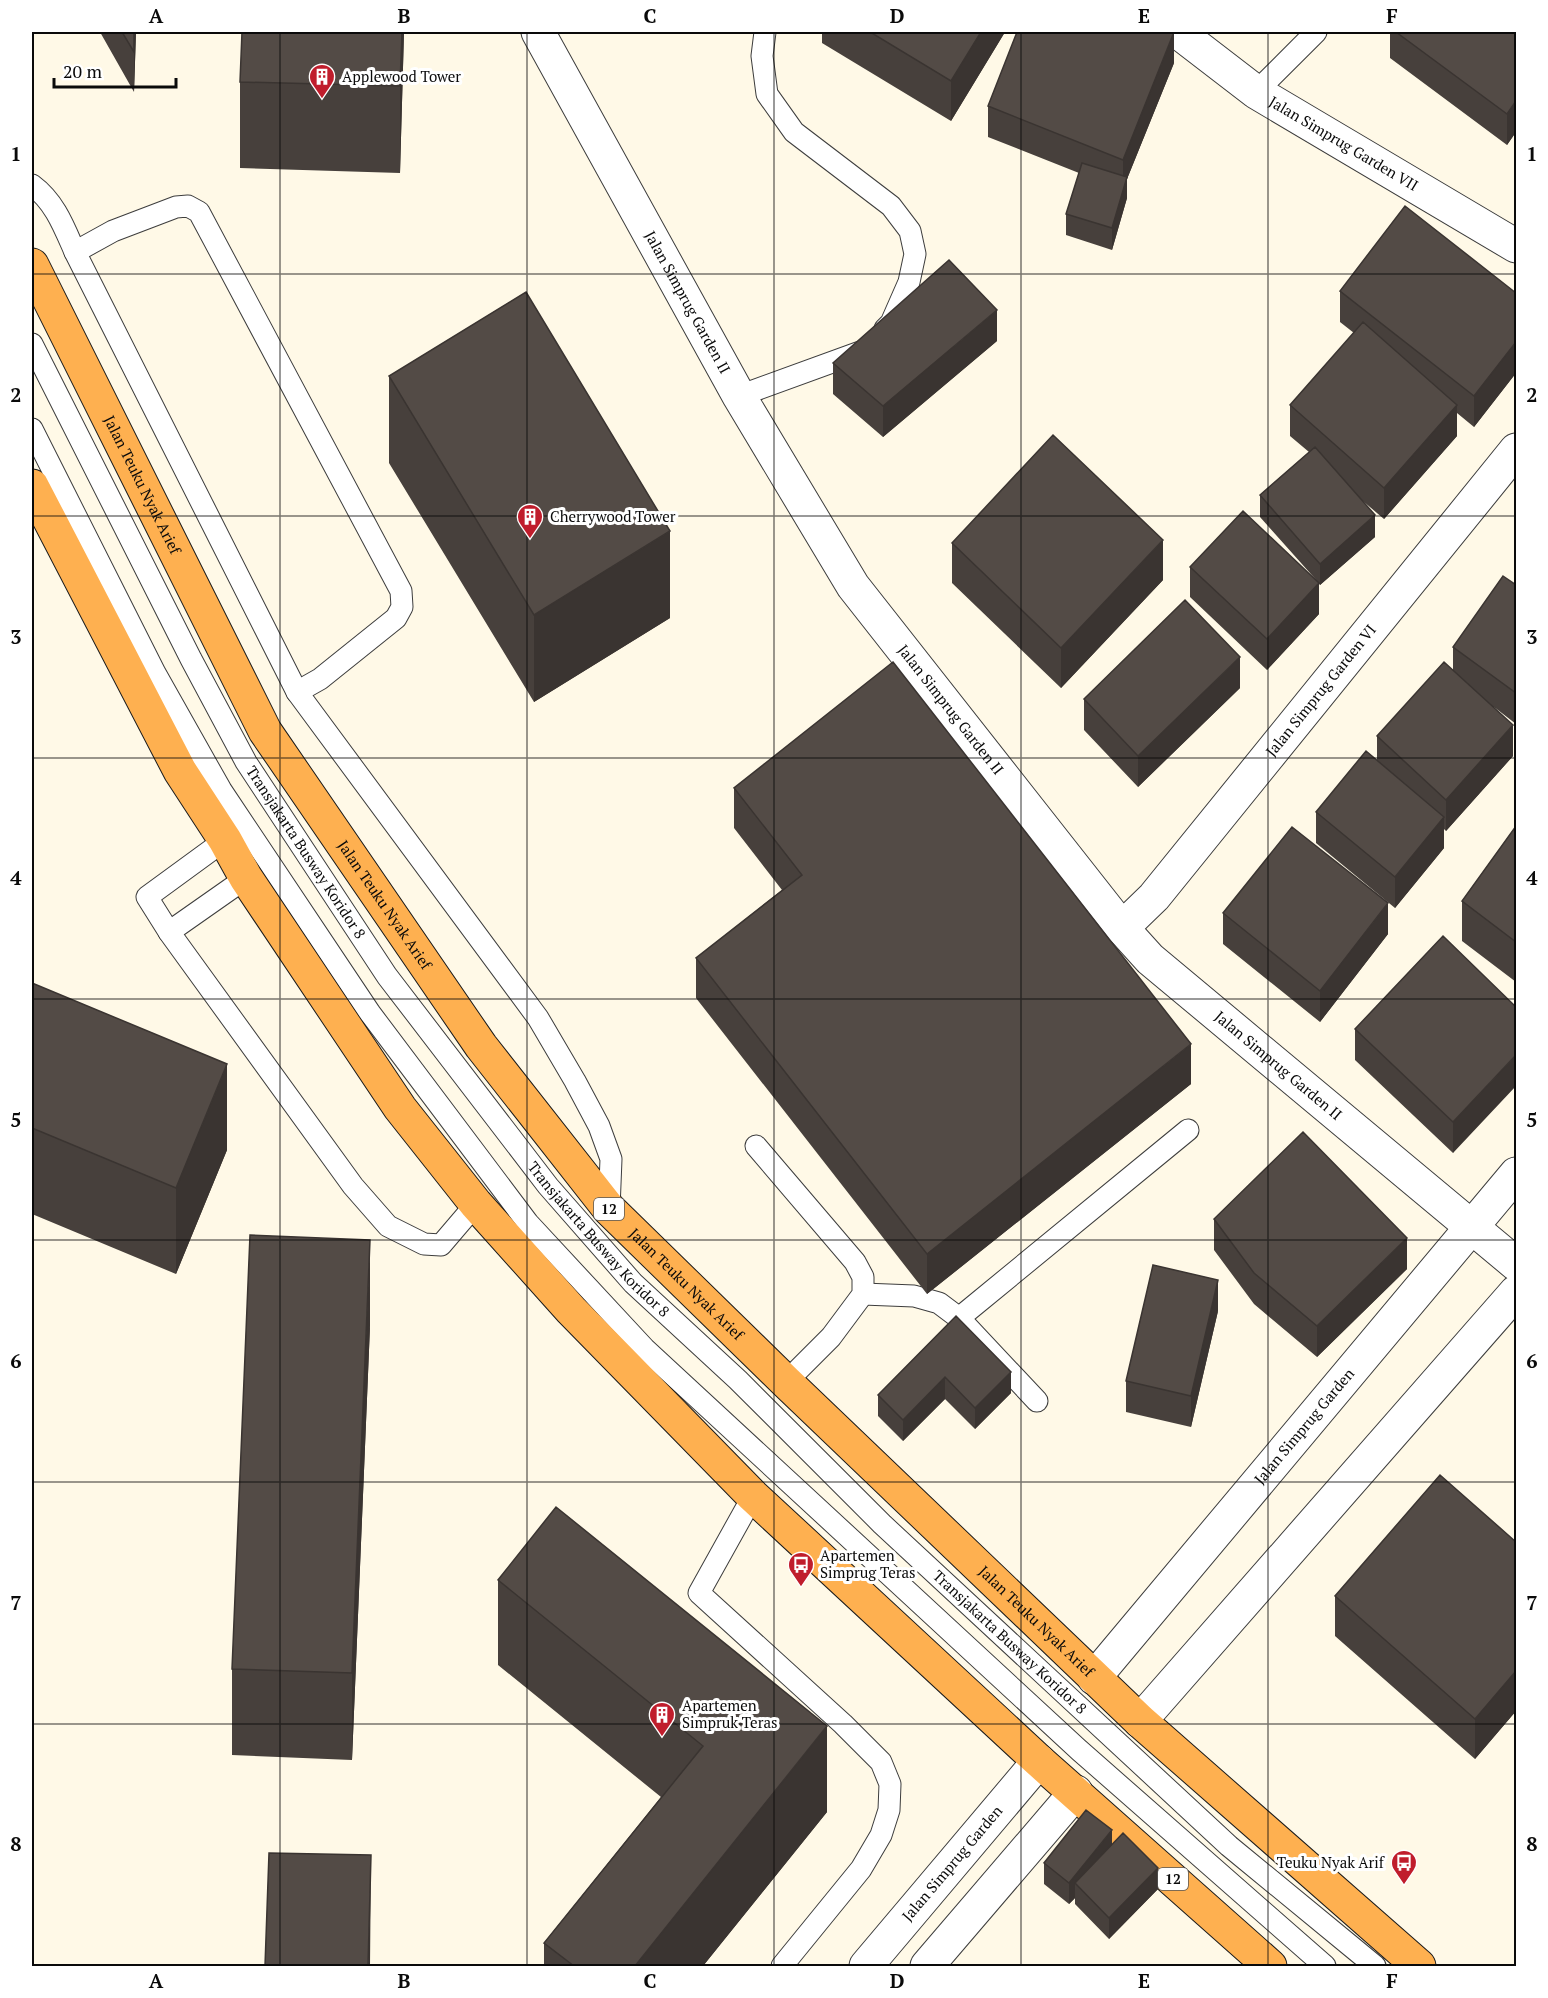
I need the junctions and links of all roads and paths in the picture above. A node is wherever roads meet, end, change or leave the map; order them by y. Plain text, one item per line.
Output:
1 (538, 32) edge
2 (765, 32) edge
3 (1178, 32) edge
4 (1316, 32) edge
5 (1256, 92) junction
6 (32, 185) edge
7 (1516, 246) edge
8 (75, 252) junction
9 (32, 265) edge
10 (32, 344) edge
11 (740, 396) junction
12 (32, 429) edge
13 (1516, 450) edge
14 (32, 486) edge
15 (297, 692) junction
16 (225, 840) junction
17 (246, 878) junction
18 (1122, 928) junction
19 (169, 932) junction
20 (1188, 1130) dead end
21 (756, 1146) dead end
22 (1516, 1174) edge
23 (476, 1204) junction
24 (609, 1209) junction
25 (1473, 1227) junction
26 (1516, 1264) edge
27 (1516, 1292) edge
28 (863, 1294) junction
29 (959, 1318) junction
30 (786, 1382) junction
31 (1037, 1401) dead end
32 (753, 1496) junction
33 (1094, 1678) junction
34 (1140, 1721) junction
35 (1039, 1761) junction
36 (1076, 1792) junction
37 (782, 1966) edge
38 (866, 1966) edge
39 (927, 1966) edge
40 (1270, 1966) edge
41 (1325, 1966) edge
42 (1375, 1966) edge
43 (1419, 1966) edge

1 - 11 street, Jalan Simprug Garden II
2 - 11 lane
3 - 5 street, Jalan Simprug Garden VII
4 - 5 lane
5 - 7 street, Jalan Simprug Garden VII
6 - 8 lane
8 - 15 lane
8 - 15 lane
9 - 24 highway, Jalan Teuku Nyak Arief / 12
10 - 42 lane, Transjakarta Busway Koridor 8
11 - 18 street, Jalan Simprug Garden II
12 - 41 lane, Transjakarta Busway Koridor 8
13 - 18 street, Jalan Simprug Garden VI
14 - 16 highway, 12
15 - 24 lane
16 - 17 highway, 12
16 - 19 lane
17 - 19 lane
17 - 23 highway, 12
18 - 25 street, Jalan Simprug Garden II
19 - 23 lane
20 - 29 lane
21 - 28 lane
22 - 25 street, Jalan Simprug Garden
23 - 32 highway, 12
24 - 30 highway, Jalan Teuku Nyak Arief / 12
25 - 26 street, Jalan Simprug Garden II
25 - 33 street, Jalan Simprug Garden
27 - 34 street
28 - 29 lane
28 - 30 lane
29 - 31 lane
30 - 33 highway, Jalan Teuku Nyak Arief / 12
32 - 35 highway, 12
32 - 37 lane
33 - 34 highway, Jalan Teuku Nyak Arief / 12
34 - 43 highway, Jalan Teuku Nyak Arief / 12
35 - 36 highway, 12
35 - 38 street, Jalan Simprug Garden
36 - 39 street
36 - 40 highway, 12

